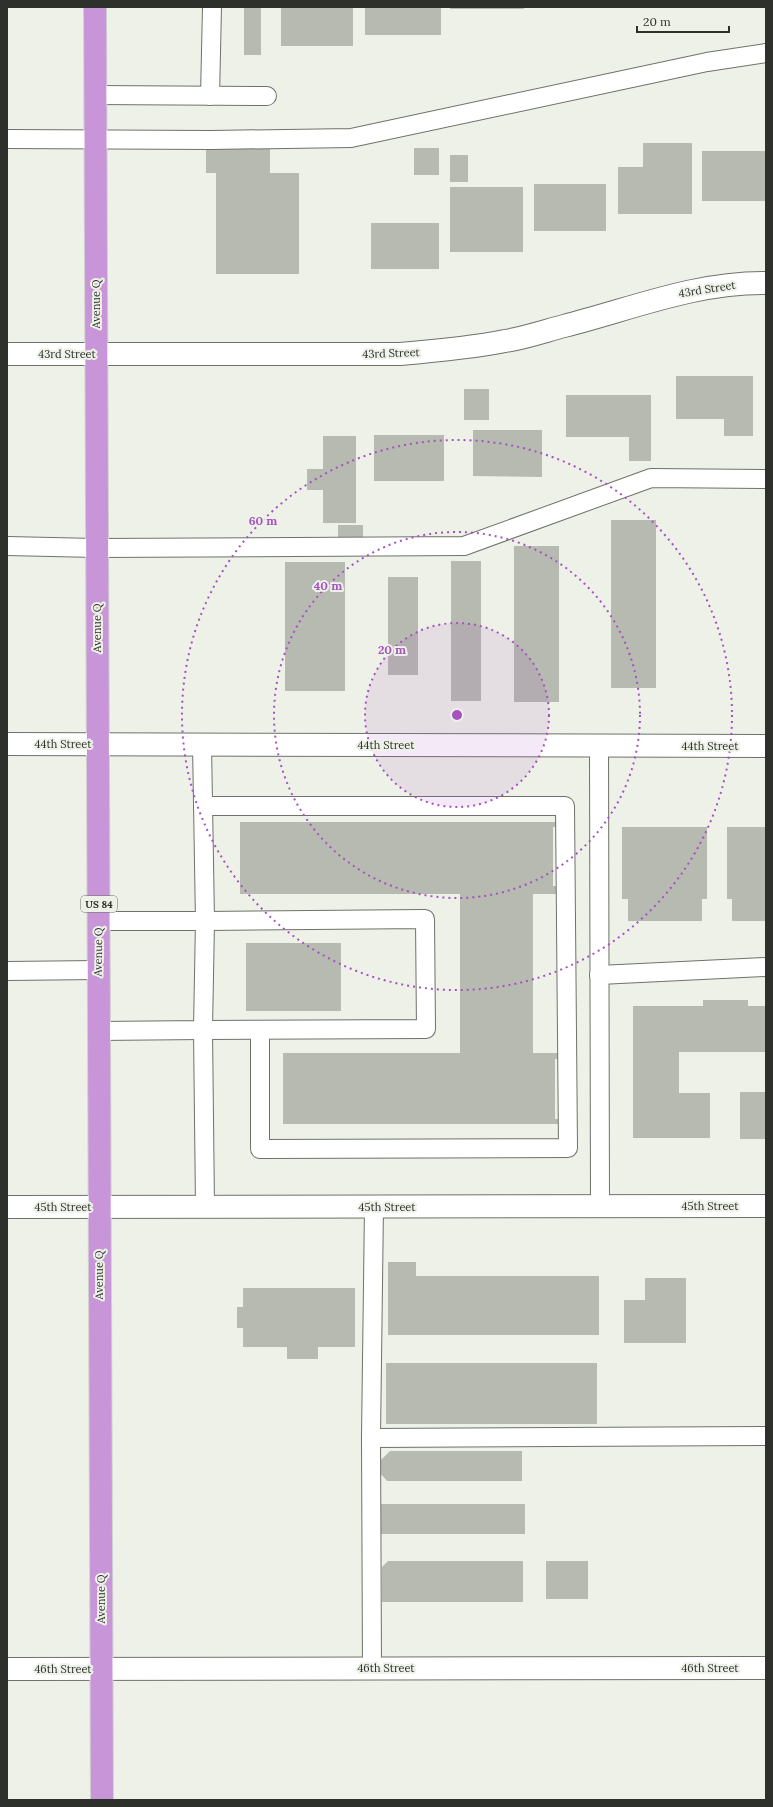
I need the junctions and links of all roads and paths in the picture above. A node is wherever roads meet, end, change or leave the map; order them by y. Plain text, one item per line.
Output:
1 (95, 7) edge
2 (212, 7) edge
3 (766, 52) edge
4 (95, 95) junction
5 (210, 96) junction
6 (267, 96) dead end
7 (7, 139) edge
8 (95, 140) junction
9 (766, 283) edge
10 (7, 354) edge
11 (96, 354) junction
12 (766, 479) edge
13 (7, 546) edge
14 (96, 548) junction
15 (7, 744) edge
16 (98, 744) junction
17 (202, 744) junction
18 (599, 746) junction
19 (766, 746) edge
20 (203, 806) junction
21 (99, 921) junction
22 (205, 921) junction
23 (766, 967) edge
24 (97, 970) junction
25 (7, 971) edge
26 (600, 975) junction
27 (203, 1030) junction
28 (260, 1030) junction
29 (98, 1031) junction
30 (374, 1206) junction
31 (600, 1206) junction
32 (766, 1206) edge
33 (7, 1207) edge
34 (99, 1207) junction
35 (205, 1207) junction
36 (766, 1436) edge
37 (371, 1438) junction
38 (372, 1668) junction
39 (766, 1668) edge
40 (7, 1669) edge
41 (101, 1669) junction
42 (102, 1800) edge

1 - 4 highway, Avenue Q / US 84
2 - 5 lane
3 - 8 lane
4 - 5 lane
4 - 8 highway, Avenue Q / US 84
5 - 6 lane
7 - 8 lane
8 - 11 highway, Avenue Q / US 84
9 - 11 street, 43rd Street
10 - 11 street, 43rd Street
11 - 14 highway, Avenue Q / US 84
12 - 14 lane
13 - 14 lane
14 - 16 highway, Avenue Q / US 84
15 - 16 street, 44th Street
16 - 17 street, 44th Street
16 - 21 highway, Avenue Q / US 84
17 - 18 street, 44th Street
17 - 20 lane
18 - 19 street, 44th Street
18 - 26 lane
20 - 22 lane
20 - 28 lane
21 - 22 lane
21 - 24 highway, Avenue Q / US 84
22 - 27 lane
22 - 28 lane
23 - 26 lane
24 - 25 lane
24 - 29 highway, Avenue Q / US 84
26 - 31 lane
27 - 28 lane
27 - 29 lane
27 - 35 lane
29 - 34 highway, Avenue Q / US 84
30 - 31 street, 45th Street
30 - 35 street, 45th Street
30 - 37 lane
31 - 32 street, 45th Street
33 - 34 street, 45th Street
34 - 35 street, 45th Street
34 - 41 highway, Avenue Q / US 84
36 - 37 lane
37 - 38 lane
38 - 39 street, 46th Street
38 - 41 street, 46th Street
40 - 41 street, 46th Street
41 - 42 highway, Avenue Q / US 84

